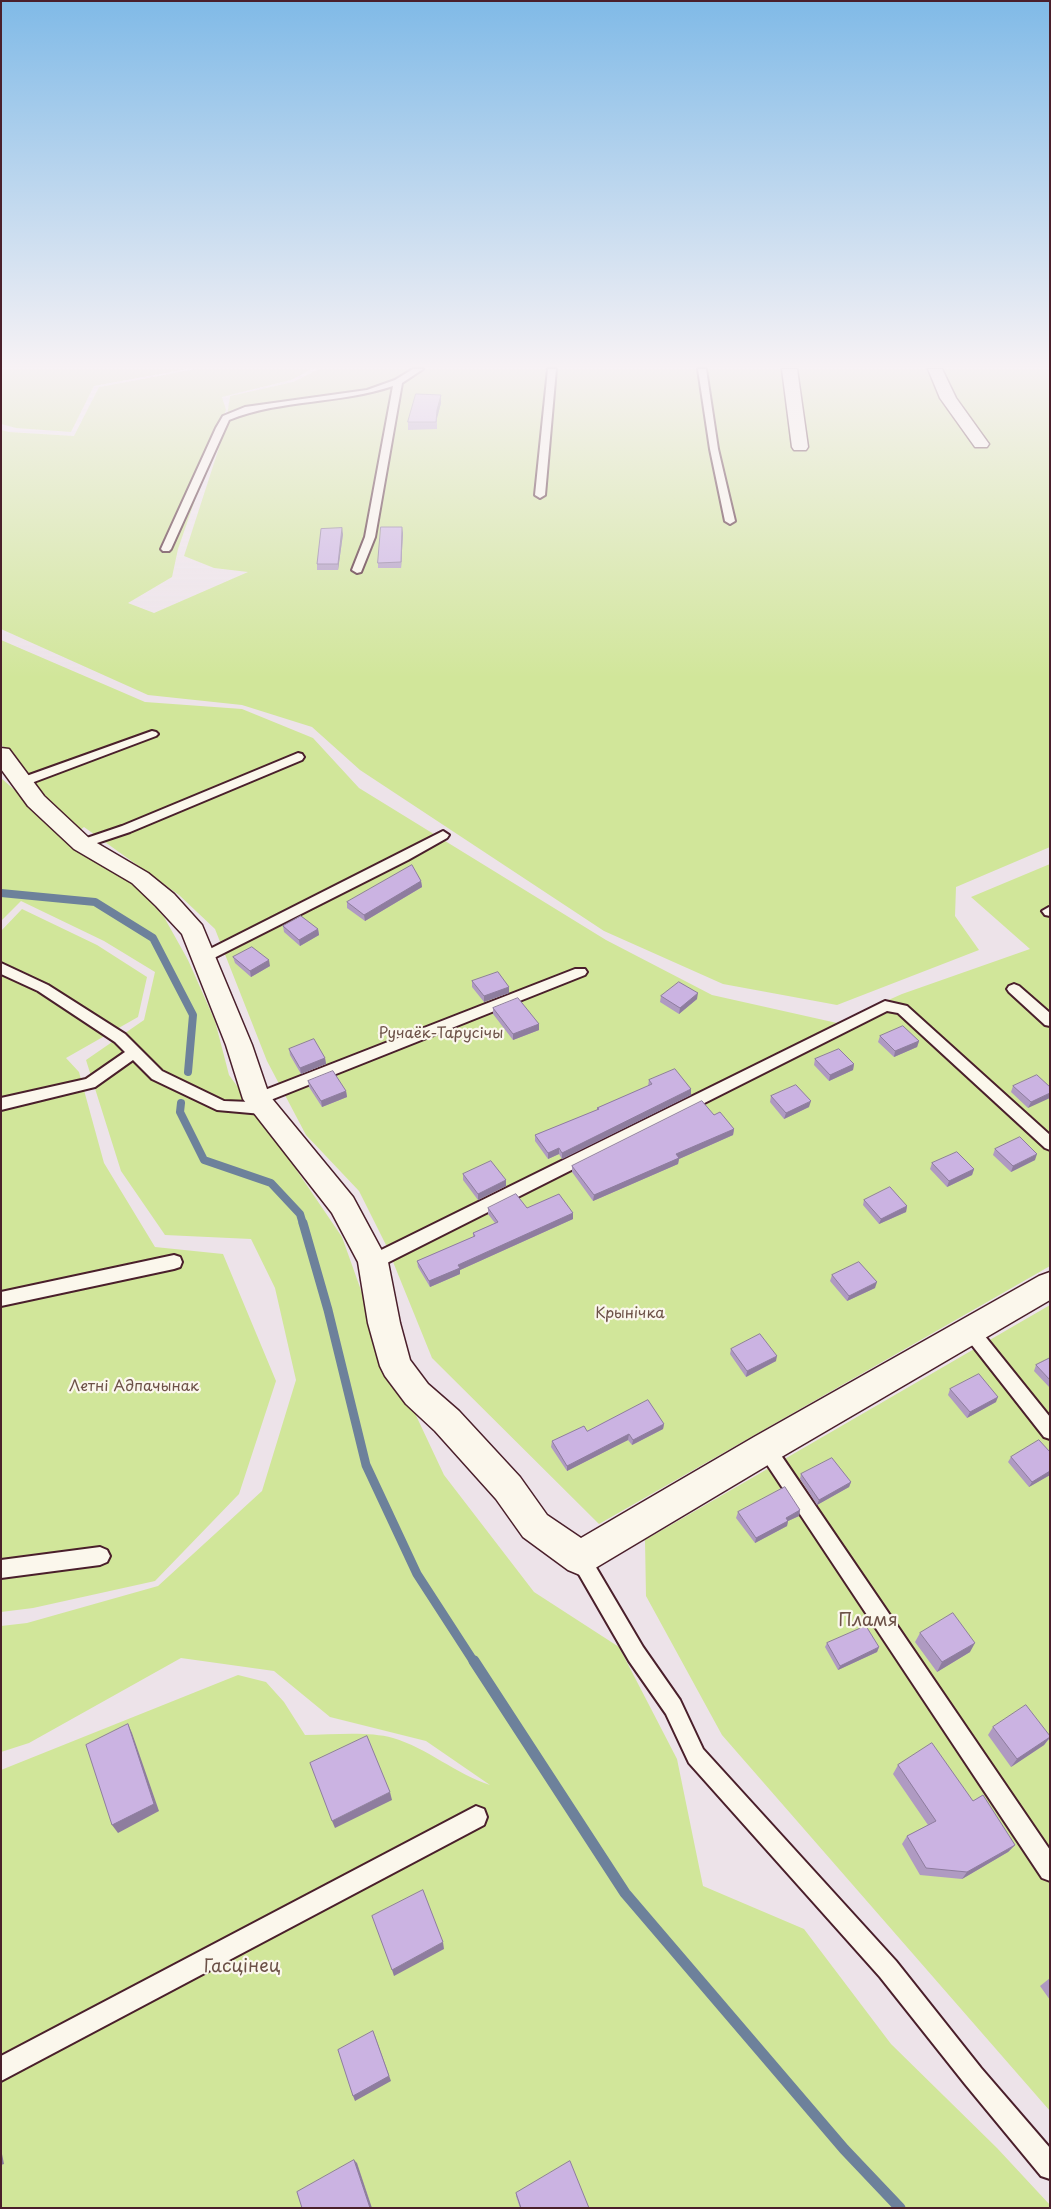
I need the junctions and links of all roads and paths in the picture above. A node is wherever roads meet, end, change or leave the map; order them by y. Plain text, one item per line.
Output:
1 (201, 472) edge
2 (382, 472) edge
3 (542, 472) edge
4 (719, 472) edge
5 (540, 495) dead end
6 (730, 521) dead end
7 (166, 549) dead end
8 (357, 570) dead end
9 (152, 734) dead end
10 (1, 754) edge
11 (298, 757) dead end
12 (22, 782) junction
13 (443, 836) dead end
14 (82, 844) junction
15 (205, 957) junction
16 (1, 968) edge
17 (580, 972) dead end
18 (1014, 989) dead end
19 (1050, 1021) edge
20 (135, 1052) junction
21 (260, 1103) junction
22 (1, 1104) edge
23 (1050, 1144) edge
24 (174, 1262) dead end
25 (374, 1262) junction
26 (1050, 1285) edge
27 (1, 1300) edge
28 (970, 1330) junction
29 (1050, 1431) edge
30 (766, 1448) junction
31 (100, 1556) dead end
32 (580, 1558) junction
33 (1, 1569) edge
34 (476, 1817) dead end
35 (1050, 1870) edge
36 (1, 2069) edge
37 (1050, 2167) edge

1 - 7 lane
2 - 8 lane
3 - 5 lane
4 - 6 lane
9 - 12 lane
10 - 12 street
11 - 14 lane
12 - 14 street
13 - 15 lane
14 - 15 street
15 - 21 street
16 - 20 lane
17 - 21 lane
18 - 19 lane
20 - 21 lane
20 - 22 lane
21 - 25 street
23 - 25 lane
24 - 27 lane
25 - 32 street
26 - 28 street
28 - 29 lane
28 - 30 street
30 - 32 street
30 - 35 lane
31 - 33 lane
32 - 37 lane
34 - 36 lane

